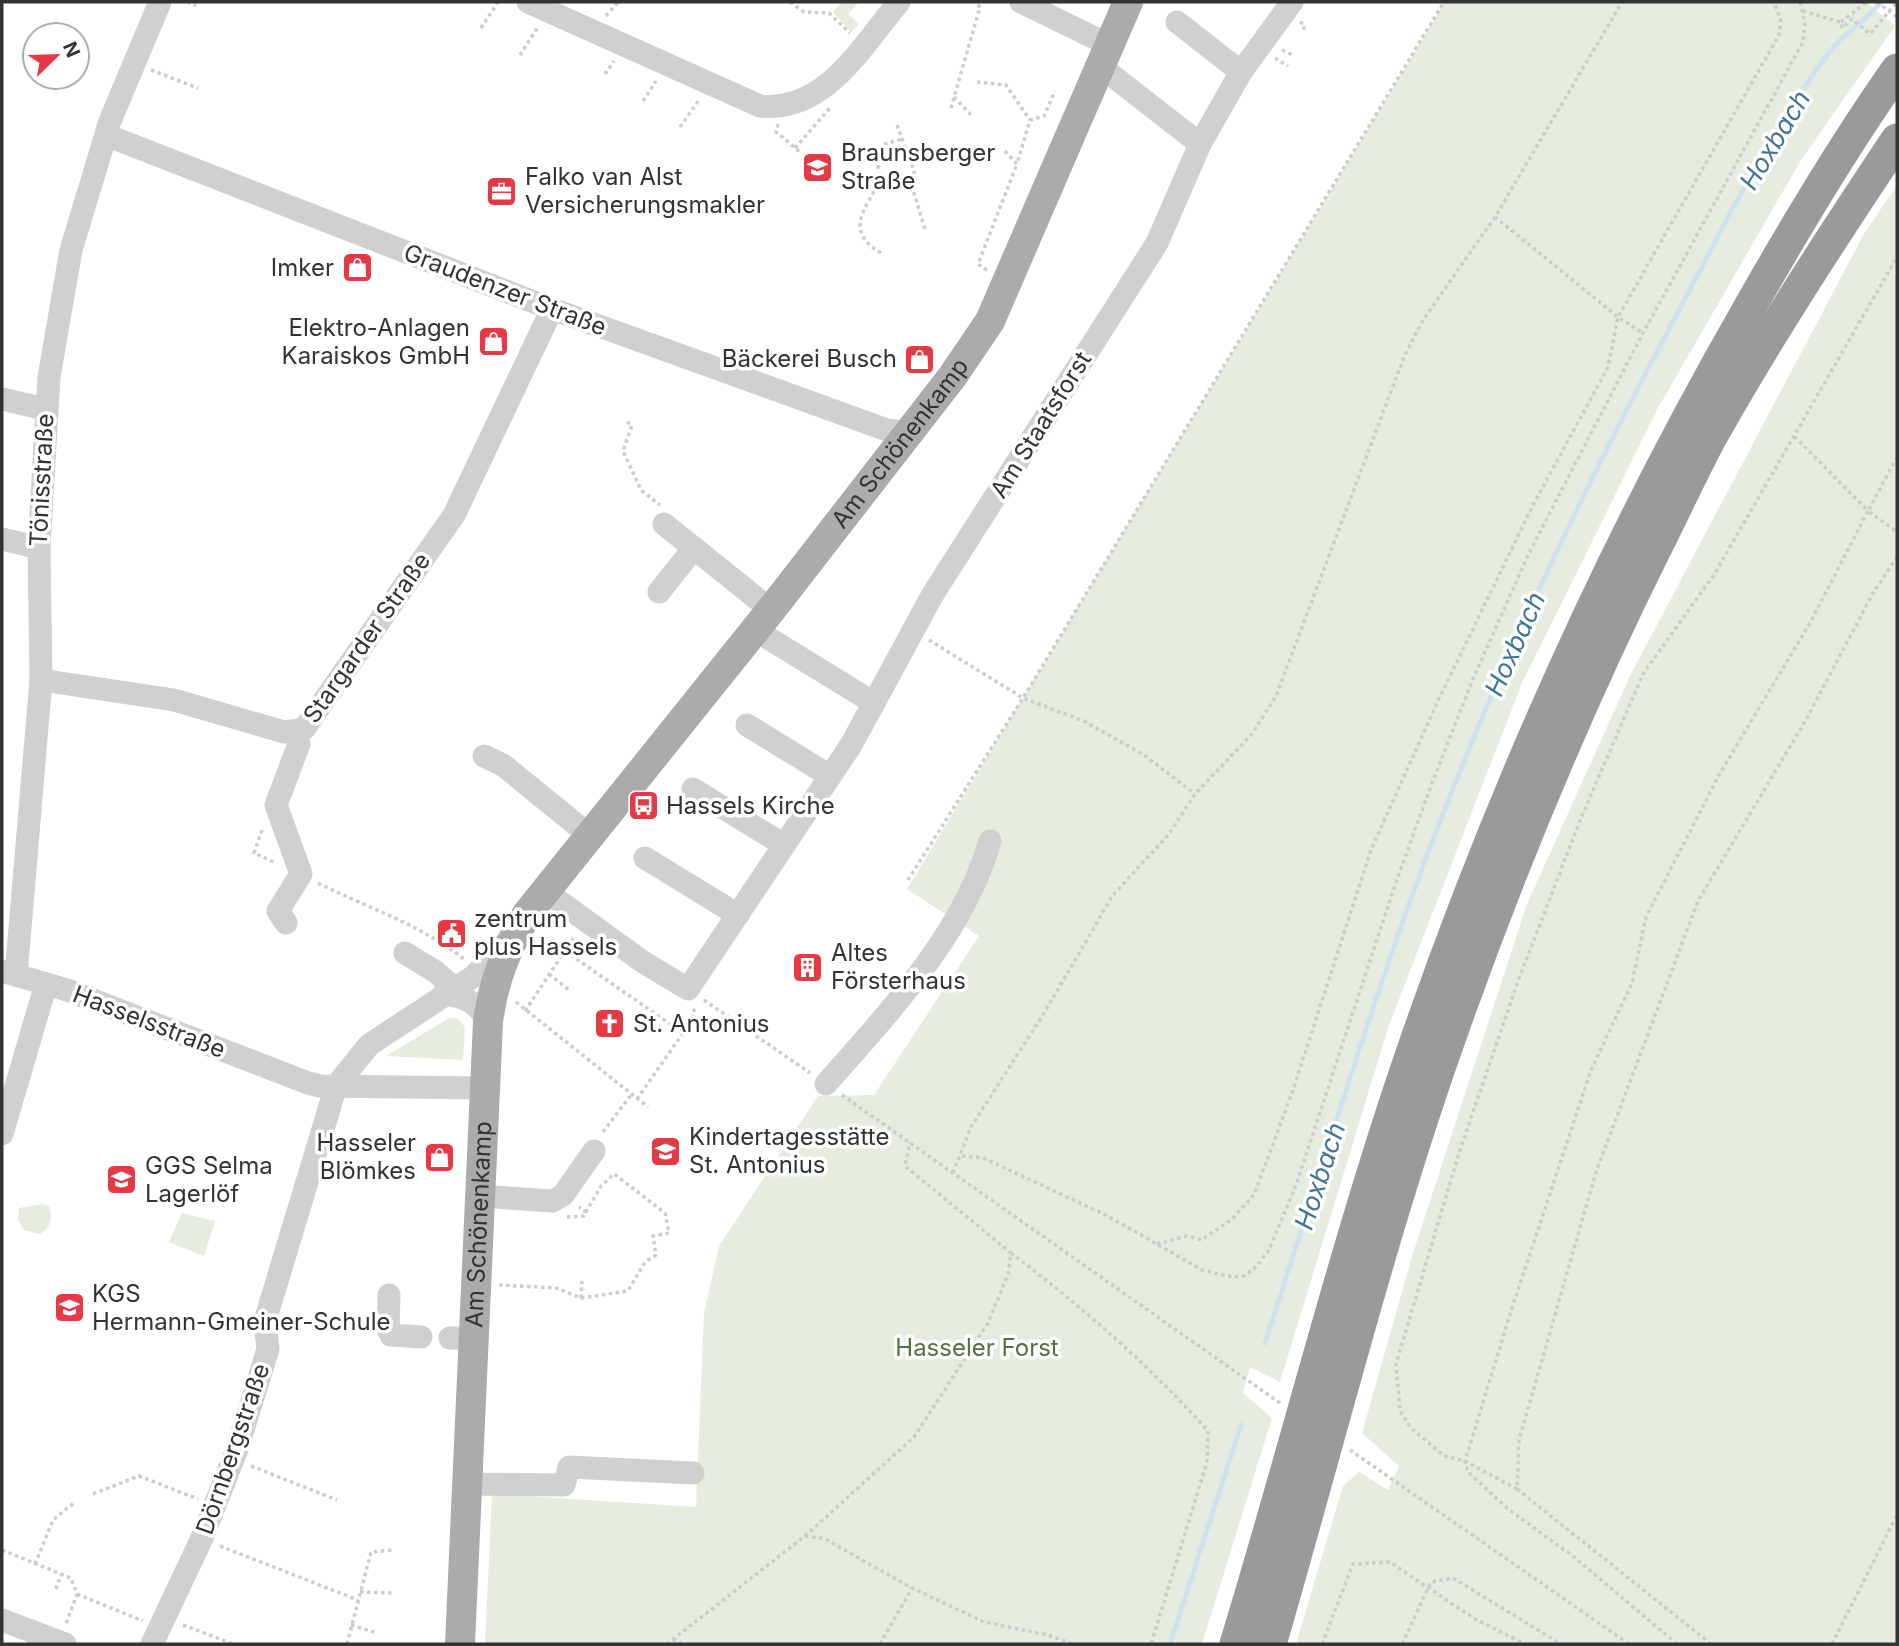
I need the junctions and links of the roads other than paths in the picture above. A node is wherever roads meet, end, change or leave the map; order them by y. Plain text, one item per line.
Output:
1 (160, 2) edge
2 (899, 2) edge
3 (1021, 2) edge
4 (1128, 2) edge
5 (1288, 3) edge
6 (535, 10) edge
7 (1177, 22) dead end
8 (1104, 56) junction
9 (1897, 70) edge
10 (1241, 72) junction
11 (106, 135) junction
12 (1897, 140) edge
13 (1200, 144) junction
14 (552, 309) junction
15 (2, 399) edge
16 (45, 409) junction
17 (908, 433) junction
18 (664, 524) road end
19 (2, 539) edge
20 (39, 548) junction
21 (694, 548) junction
22 (659, 592) dead end
23 (763, 620) junction
24 (41, 680) junction
25 (874, 703) junction
26 (747, 725) dead end
27 (295, 733) junction
28 (484, 756) dead end
29 (830, 776) junction
30 (693, 789) dead end
31 (589, 835) junction
32 (990, 841) dead end
33 (784, 845) junction
34 (645, 858) dead end
35 (545, 891) junction
36 (738, 915) junction
37 (286, 923) dead end
38 (405, 953) dead end
39 (9, 973) edge
40 (46, 984) junction
41 (448, 991) junction
42 (485, 998) junction
43 (360, 1054) junction
44 (295, 1078) junction
45 (826, 1084) dead end
46 (9, 1085) edge
47 (336, 1086) junction
48 (367, 1086) junction
49 (485, 1088) junction
50 (2, 1134) edge
51 (594, 1151) road end
52 (480, 1196) junction
53 (389, 1295) dead end
54 (421, 1337) dead end
55 (693, 1473) dead end
56 (466, 1484) junction
57 (2, 1620) edge
58 (159, 1630) edge
59 (63, 1643) edge
60 (460, 1644) edge
61 (1236, 1644) edge
62 (1269, 1644) edge

1 - 11 street, Tönisstraße
2 - 6 street
3 - 8 street
4 - 8 main road, Am Schönenkamp
5 - 10 street, Am Staatsforst
7 - 10 street
8 - 13 street
8 - 17 main road, Am Schönenkamp
9 - 61 highway
10 - 13 street, Am Staatsforst
11 - 14 street, Graudenzer Straße
11 - 16 street, Tönisstraße
12 - 62 highway
13 - 25 street, Am Staatsforst
14 - 17 street, Graudenzer Straße
14 - 27 street, Stargarder Straße
15 - 16 street
16 - 20 street, Tönisstraße
17 - 23 main road, Am Schönenkamp
18 - 21 street
19 - 20 street
20 - 24 street, Tönisstraße
21 - 22 street
21 - 23 street
23 - 25 street
23 - 31 main road, Am Schönenkamp
24 - 27 street, Stargarder Straße
24 - 39 street, Tönisstraße
25 - 29 street, Am Staatsforst
26 - 29 street
27 - 37 street
28 - 31 street
29 - 33 street, Am Staatsforst
30 - 33 street
31 - 35 main road, Am Schönenkamp
32 - 45 street
33 - 36 street, Am Staatsforst
34 - 36 street
35 - 36 street, Am Staatsforst
35 - 42 main road, Am Schönenkamp
38 - 41 street
39 - 40 street, Hasselsstraße
40 - 44 street, Hasselsstraße
40 - 46 street
41 - 42 street
41 - 42 street
41 - 43 street
42 - 49 main road, Am Schönenkamp
43 - 44 street
43 - 47 street
43 - 48 street
44 - 47 street, Hasselsstraße
46 - 50 street
47 - 48 street, Hasselsstraße
47 - 58 street, Dörnbergstraße
48 - 49 street, Hasselsstraße
49 - 52 main road, Am Schönenkamp
51 - 52 street
52 - 56 main road, Am Schönenkamp
53 - 54 street
55 - 56 street
56 - 60 main road, Am Schönenkamp
57 - 59 street

